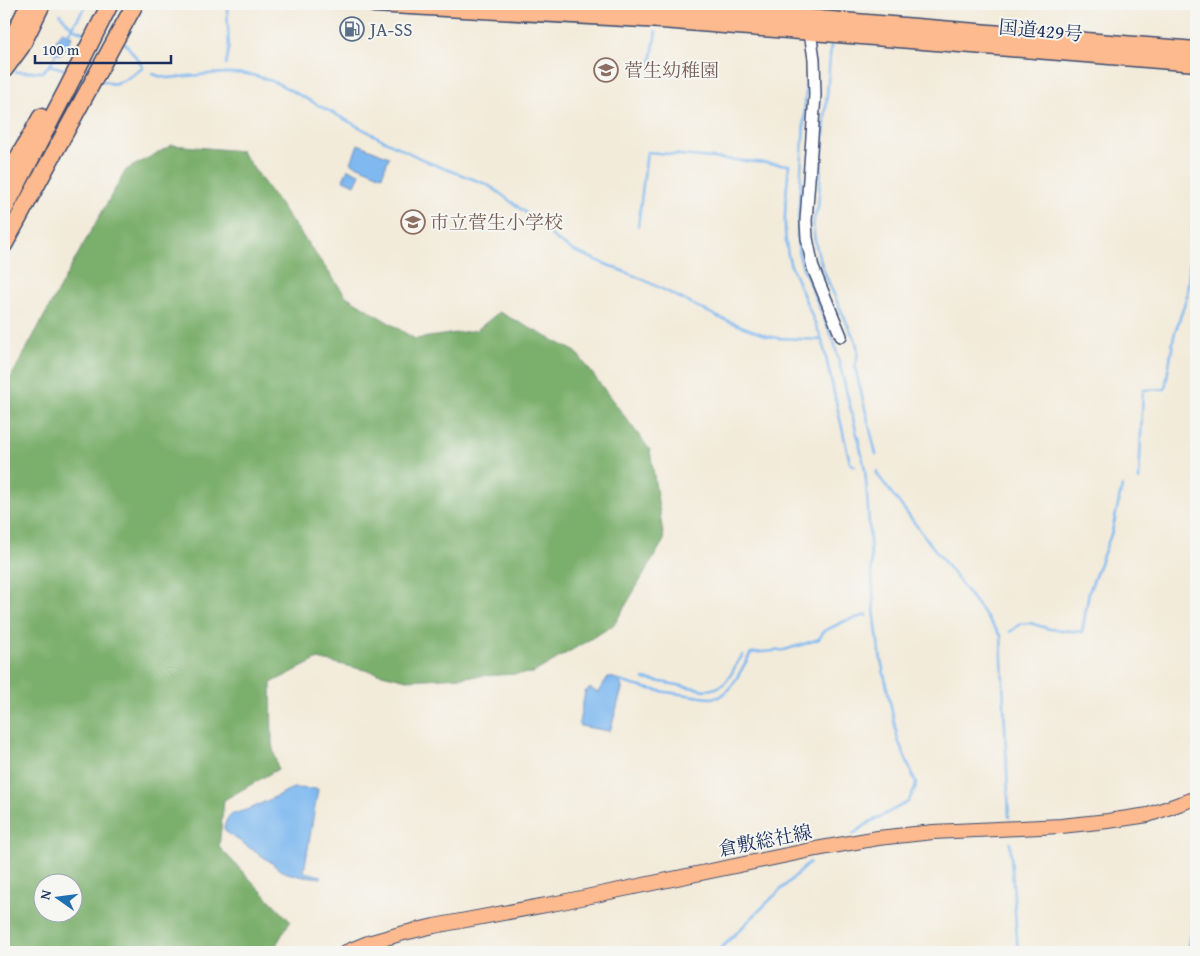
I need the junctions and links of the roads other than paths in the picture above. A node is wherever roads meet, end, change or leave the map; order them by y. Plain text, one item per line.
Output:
1 (29, 4) edge
2 (42, 4) edge
3 (110, 4) edge
4 (135, 4) edge
5 (374, 4) edge
6 (617, 4) edge
7 (810, 32) junction
8 (1196, 50) edge
9 (4, 52) edge
10 (1196, 63) edge
11 (4, 70) edge
12 (66, 91) junction
13 (4, 183) edge
14 (4, 210) edge
15 (4, 245) edge
16 (841, 336) dead end
17 (1196, 798) edge
18 (346, 952) edge

1 - 9 highway
2 - 11 highway
3 - 12 highway
4 - 15 highway
5 - 7 highway, 国道429号
6 - 8 highway, 国道429号
7 - 10 highway, 国道429号
7 - 16 street
12 - 13 highway
12 - 14 highway
17 - 18 main road, 倉敷総社線

